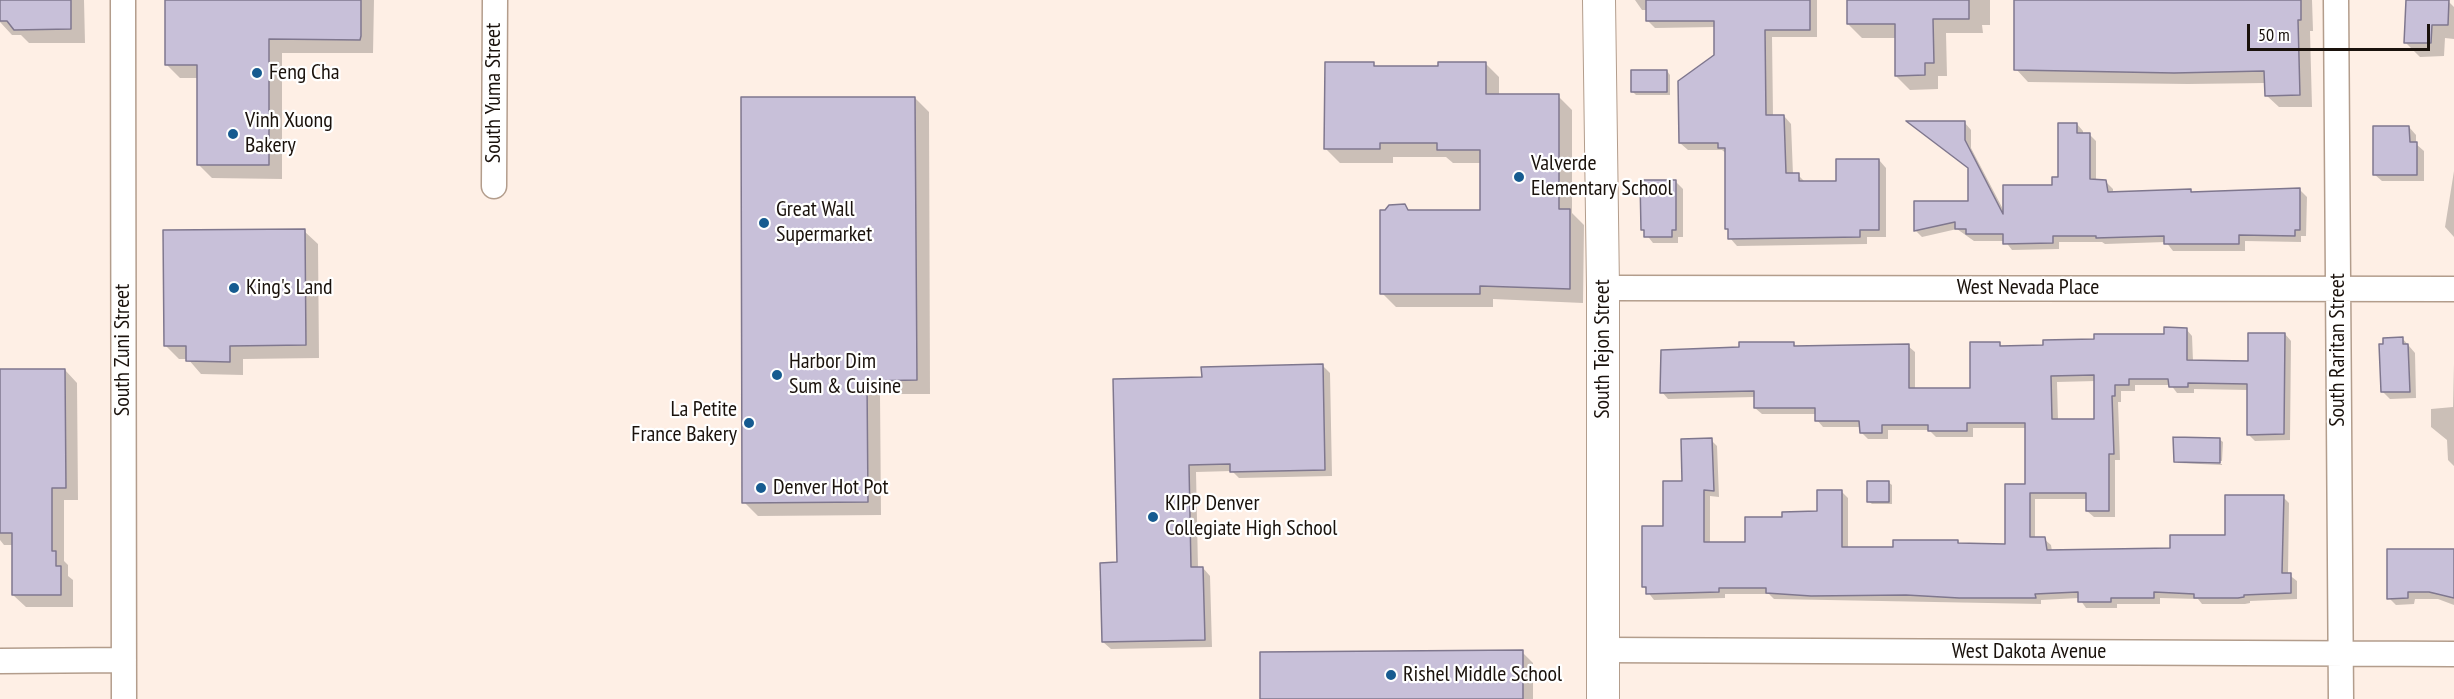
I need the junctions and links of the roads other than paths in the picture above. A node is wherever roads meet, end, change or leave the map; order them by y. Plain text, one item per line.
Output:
1 (123, 0) edge
2 (495, 0) edge
3 (1599, 0) edge
4 (2336, 0) edge
5 (494, 186) dead end
6 (1603, 288) junction
7 (2337, 288) junction
8 (2454, 289) edge
9 (1604, 650) junction
10 (2341, 654) junction
11 (2454, 654) edge
12 (124, 660) junction
13 (0, 661) edge
14 (124, 699) edge
15 (1604, 699) edge
16 (2341, 699) edge

1 - 12 street, South Zuni Street
2 - 5 street, South Yuma Street
3 - 6 street, South Tejon Street
4 - 7 street, South Raritan Street
6 - 7 street, West Nevada Place
6 - 9 street, South Tejon Street
7 - 8 street, West Nevada Place
7 - 10 street, South Raritan Street
9 - 10 street, West Dakota Avenue
9 - 15 street, South Tejon Street
10 - 11 street, West Dakota Avenue
10 - 16 street, South Raritan Street
12 - 13 street
12 - 14 street, South Zuni Street

